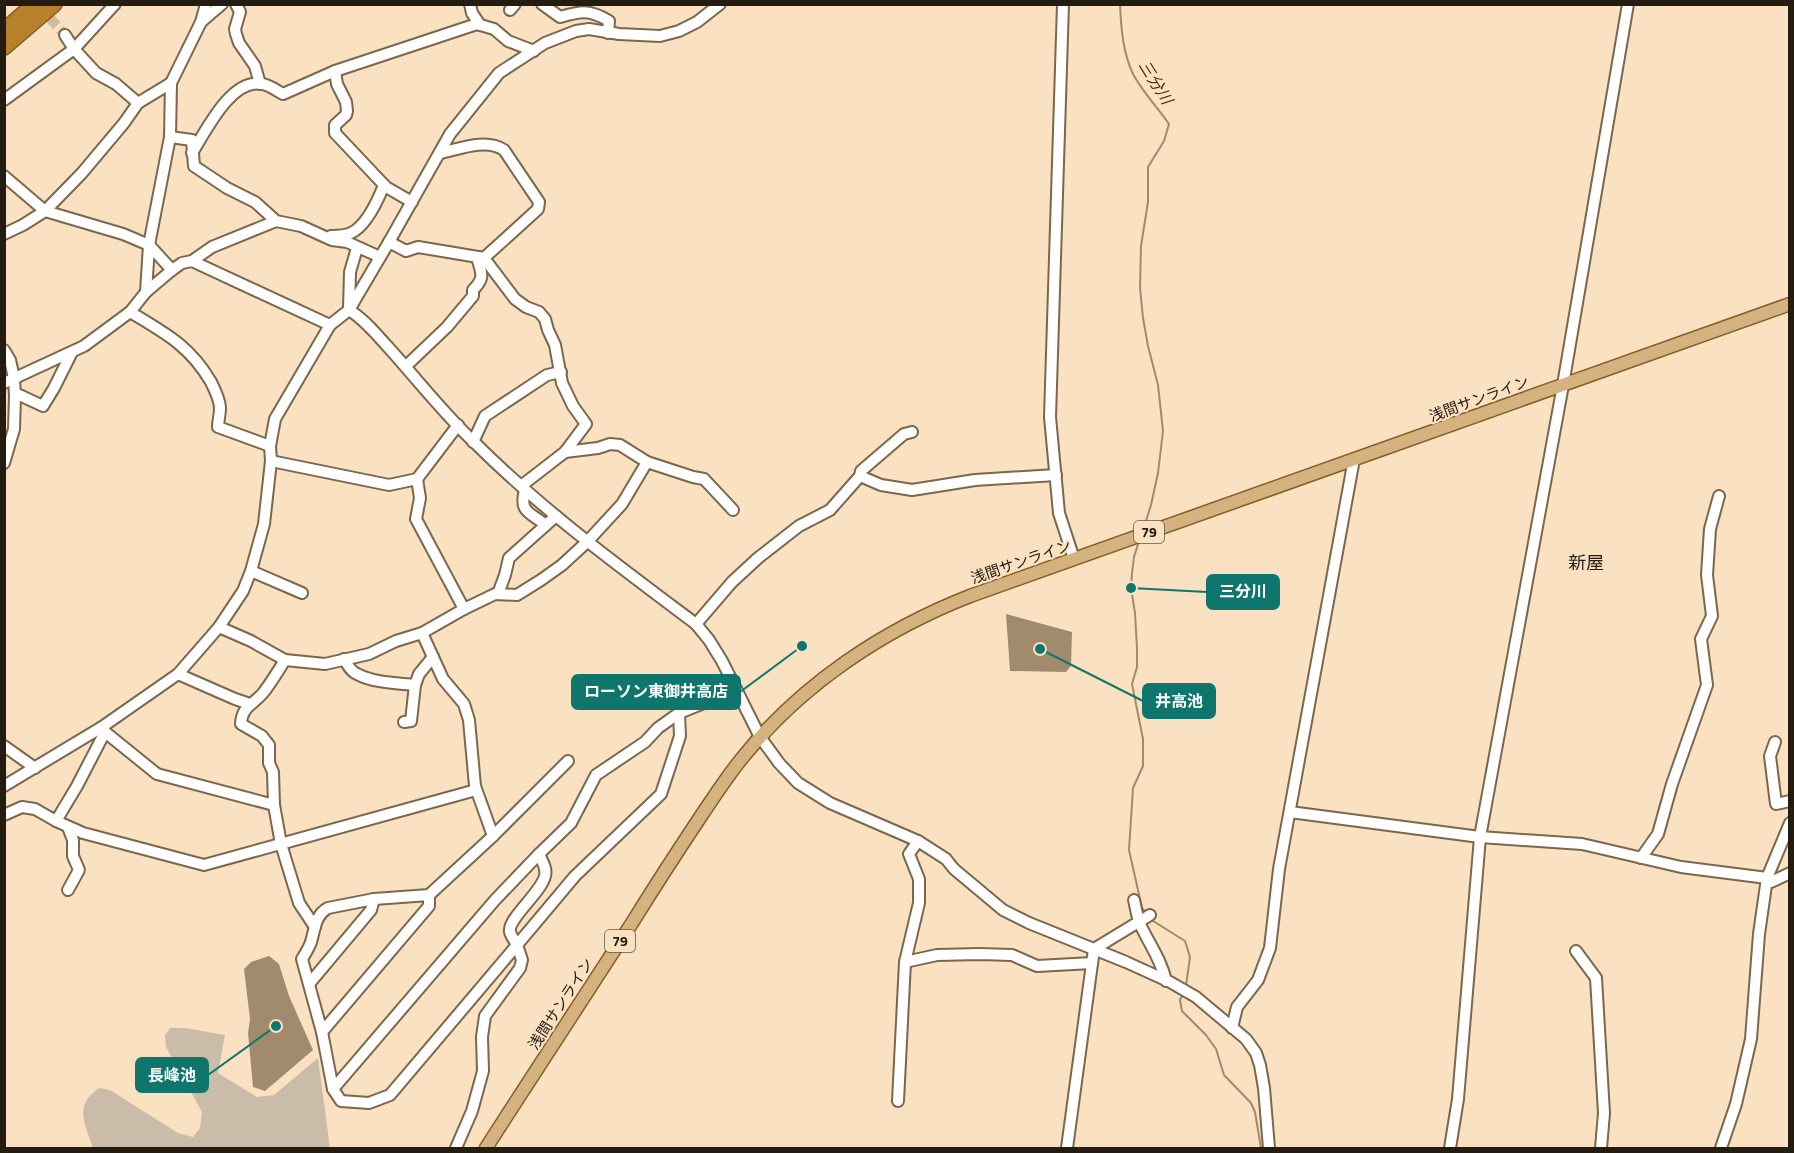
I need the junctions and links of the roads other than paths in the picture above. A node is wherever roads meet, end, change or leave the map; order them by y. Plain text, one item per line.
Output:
1 (35, 4) edge
2 (54, 4) edge
3 (115, 4) edge
4 (206, 4) edge
5 (222, 4) edge
6 (236, 4) edge
7 (470, 4) edge
8 (542, 4) edge
9 (720, 4) edge
10 (1063, 4) edge
11 (1628, 4) edge
12 (201, 22) junction
13 (480, 25) junction
14 (4, 31) edge
15 (608, 33) junction
16 (65, 35) tunnel mouth
17 (4, 47) edge
18 (74, 49) junction
19 (534, 51) junction
20 (335, 71) junction
21 (171, 83) junction
22 (260, 84) junction
23 (4, 100) edge
24 (138, 103) junction
25 (170, 137) junction
26 (192, 153) junction
27 (440, 153) junction
28 (4, 176) edge
29 (384, 185) junction
30 (412, 202) junction
31 (45, 211) junction
32 (276, 221) junction
33 (4, 234) edge
34 (326, 237) junction
35 (389, 242) junction
36 (149, 246) junction
37 (357, 248) junction
38 (380, 257) junction
39 (480, 257) junction
40 (192, 261) junction
41 (172, 270) junction
42 (146, 292) junction
43 (1790, 304) edge
44 (349, 310) junction
45 (130, 312) junction
46 (330, 325) junction
47 (4, 350) edge
48 (72, 352) junction
49 (406, 366) junction
50 (561, 372) junction
51 (9, 380) edge
52 (1563, 385) junction
53 (15, 393) junction
54 (458, 425) junction
55 (912, 432) dead end
56 (473, 442) junction
57 (270, 446) junction
58 (565, 452) junction
59 (1354, 459) junction
60 (271, 461) junction
61 (4, 462) edge
62 (647, 462) junction
63 (1056, 475) junction
64 (860, 476) junction
65 (417, 479) junction
66 (523, 488) junction
67 (1719, 496) dead end
68 (734, 510) dead end
69 (556, 516) junction
70 (546, 525) junction
71 (587, 542) junction
72 (1074, 559) junction
73 (251, 571) junction
74 (302, 593) dead end
75 (498, 594) junction
76 (465, 609) junction
77 (696, 624) junction
78 (219, 627) junction
79 (422, 633) junction
80 (433, 657) junction
81 (344, 659) junction
82 (285, 660) junction
83 (178, 674) junction
84 (416, 685) junction
85 (736, 690) junction
86 (250, 704) junction
87 (679, 713) junction
88 (404, 722) dead end
89 (104, 730) junction
90 (760, 737) junction
91 (1775, 742) dead end
92 (4, 746) edge
93 (568, 761) dead end
94 (35, 768) junction
95 (4, 786) edge
96 (477, 789) junction
97 (1790, 801) edge
98 (273, 805) junction
99 (1290, 812) junction
100 (4, 815) edge
101 (56, 821) junction
102 (1790, 824) edge
103 (68, 826) junction
104 (493, 836) junction
105 (1480, 837) junction
106 (918, 841) junction
107 (281, 844) junction
108 (539, 854) junction
109 (1642, 860) junction
110 (1790, 873) edge
111 (1767, 880) junction
112 (68, 890) dead end
113 (429, 895) junction
114 (374, 899) junction
115 (1134, 900) dead end
116 (1150, 915) dead end
117 (1138, 921) junction
118 (315, 927) junction
119 (517, 945) junction
120 (1094, 949) junction
121 (1576, 951) dead end
122 (905, 962) junction
123 (1092, 963) junction
124 (1166, 981) junction
125 (309, 984) junction
126 (1232, 1028) junction
127 (322, 1032) junction
128 (333, 1089) junction
129 (898, 1101) dead end
130 (456, 1149) edge
131 (486, 1149) edge
132 (1067, 1149) edge
133 (1269, 1149) edge
134 (1450, 1149) edge
135 (1601, 1149) edge
136 (1721, 1149) edge

1 - 14 highway
2 - 17 highway
3 - 18 street
4 - 12 street
5 - 12 street
6 - 22 street
7 - 13 street
8 - 15 street
9 - 15 street
10 - 63 street
11 - 52 street
12 - 21 street
13 - 19 street
13 - 20 street
15 - 19 street
16 - 18 street
18 - 23 street
18 - 24 street
19 - 27 street
20 - 22 street
20 - 29 street
21 - 24 street
21 - 25 street
22 - 26 street
24 - 31 street
25 - 26 street
25 - 36 street
26 - 32 street
27 - 30 street
27 - 39 street
28 - 31 street
29 - 30 street
29 - 34 street
30 - 35 street
31 - 33 street
31 - 36 street
32 - 34 street
32 - 40 street
34 - 37 street
35 - 38 street
35 - 39 street
36 - 41 street
36 - 42 street
37 - 38 street
37 - 44 street
38 - 44 street
39 - 49 street
39 - 50 street
40 - 41 street
40 - 46 street
41 - 42 street
42 - 45 street
43 - 52 main road, 浅間サンライン / 79
44 - 46 street
44 - 49 street
45 - 48 street
45 - 57 street
46 - 57 street
47 - 51 street
48 - 51 street
48 - 53 street
49 - 54 street
50 - 56 street
50 - 58 street
51 - 53 street
52 - 59 main road, 浅間サンライン / 79
52 - 105 street
53 - 61 street
54 - 56 street
54 - 65 street
55 - 64 street
56 - 66 street
57 - 60 street
58 - 62 street
58 - 66 street
59 - 72 main road, 浅間サンライン / 79
59 - 99 street
60 - 65 street
60 - 73 street
62 - 68 street
62 - 71 street
63 - 64 street
63 - 72 street
64 - 77 street
65 - 76 street
66 - 69 street
66 - 70 street
67 - 109 street
69 - 70 street
69 - 71 street
70 - 75 street
71 - 75 street
71 - 77 street
72 - 90 main road, 浅間サンライン / 79
73 - 74 street
73 - 78 street
75 - 76 street
76 - 79 street
77 - 85 street
78 - 82 street
78 - 83 street
79 - 80 street
79 - 81 street
80 - 84 street
80 - 96 street
81 - 82 street
81 - 84 street
82 - 86 street
83 - 86 street
83 - 89 street
84 - 88 street
85 - 87 street
85 - 90 street
86 - 98 street
87 - 108 street
87 - 119 street
89 - 94 street
89 - 98 street
89 - 101 street
90 - 106 street
90 - 131 main road, 浅間サンライン / 79
91 - 97 street
92 - 94 street
93 - 104 street
94 - 95 street
96 - 104 street
96 - 107 street
98 - 107 street
99 - 105 street
99 - 126 street
100 - 101 street
101 - 103 street
102 - 111 street
103 - 107 street
103 - 112 street
104 - 113 street
105 - 109 street
105 - 134 street
106 - 120 street
106 - 122 street
107 - 118 street
108 - 119 street
108 - 128 street
109 - 111 street
110 - 111 street
111 - 136 street
113 - 114 street
113 - 127 street
114 - 118 street
114 - 125 street
115 - 117 street
116 - 117 street
117 - 120 street
117 - 124 street
118 - 125 street
119 - 128 street
119 - 130 street
120 - 123 street
120 - 124 street
121 - 135 street
122 - 123 street
122 - 129 street
123 - 132 street
124 - 126 street
125 - 127 street
126 - 133 street
127 - 128 street

